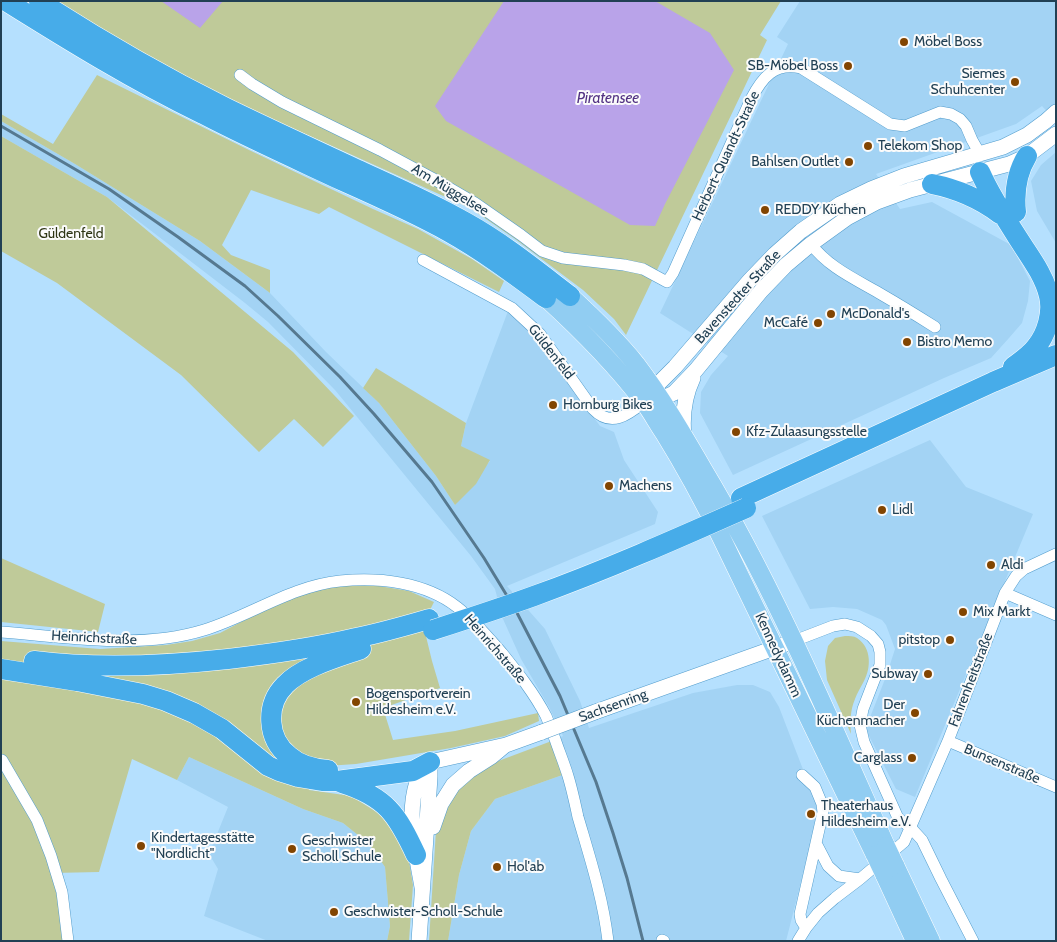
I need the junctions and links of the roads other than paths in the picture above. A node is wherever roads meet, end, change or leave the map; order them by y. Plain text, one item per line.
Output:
1 (6, 1) edge
2 (38, 1) edge
3 (240, 75) dead end
4 (1056, 112) edge
5 (1056, 134) edge
6 (1027, 156) junction
7 (984, 165) junction
8 (932, 184) junction
9 (1011, 216) junction
10 (811, 244) junction
11 (423, 260) dead end
12 (1056, 278) edge
13 (667, 282) joint
14 (570, 296) joint
15 (546, 298) joint
16 (935, 327) dead end
17 (1056, 356) edge
18 (1056, 367) edge
19 (696, 370) junction
20 (993, 382) junction
21 (653, 396) junction
22 (684, 437) junction
23 (709, 495) junction
24 (743, 503) junction
25 (1056, 554) edge
26 (1005, 593) junction
27 (1056, 615) edge
28 (431, 624) junction
29 (1, 632) edge
30 (794, 642) junction
31 (775, 648) junction
32 (361, 649) junction
33 (1, 657) edge
34 (1, 669) edge
35 (41, 674) junction
36 (948, 740) junction
37 (506, 744) junction
38 (2, 760) edge
39 (430, 762) junction
40 (802, 775) dead end
41 (337, 781) junction
42 (1056, 787) edge
43 (911, 828) junction
44 (816, 843) junction
45 (880, 850) junction
46 (421, 852) junction
47 (889, 870) junction
48 (860, 879) junction
49 (806, 928) junction
50 (68, 941) edge
51 (419, 941) edge
52 (608, 941) edge
53 (798, 941) edge
54 (915, 941) edge
55 (931, 941) edge
56 (973, 941) edge

1 - 15 highway
2 - 14 highway
3 - 13 street, Am Müggelsee
4 - 7 street, Bavenstedter Straße
5 - 6 street, Bavenstedter Straße
6 - 7 street, Bavenstedter Straße
6 - 9 highway
7 - 8 street, Bavenstedter Straße
7 - 9 highway
7 - 13 street, Herbert-Quandt-Straße
7 - 21 street, Bavenstedter Straße
8 - 9 highway
8 - 10 street, Bavenstedter Straße
9 - 12 highway
9 - 20 highway
10 - 16 street
10 - 19 street, Bavenstedter Straße
11 - 21 street, Güldenfeld
14 - 21 main road
15 - 21 main road, Kennedydamm
17 - 20 highway
18 - 24 highway
19 - 21 street, Bavenstedter Straße
19 - 22 street
20 - 24 highway
21 - 22 main road, Kennedydamm
21 - 23 main road, Kennedydamm
22 - 23 main road, Kennedydamm
23 - 30 main road, Kennedydamm
23 - 31 main road, Kennedydamm
24 - 28 highway
25 - 26 street, Fahrenheitstraße
26 - 27 street
26 - 36 street, Fahrenheitstraße
28 - 32 highway
28 - 33 highway
29 - 52 street, Heinrichstraße
30 - 31 street, Sachsenring
30 - 43 street
30 - 45 main road, Kennedydamm
31 - 37 street, Sachsenring, bridge
31 - 45 main road, Kennedydamm
32 - 35 highway
32 - 39 highway
34 - 35 highway
35 - 41 highway
36 - 42 street, Bunsenstraße
36 - 43 street, Fahrenheitstraße
37 - 39 street, Sachsenring
37 - 46 street
38 - 50 street
39 - 41 highway
39 - 46 street
40 - 44 street
41 - 46 highway
43 - 48 street, Fahrenheitstraße
43 - 56 street
44 - 48 street
44 - 49 street
45 - 47 main road, Kennedydamm, bridge
46 - 51 street
47 - 54 main road, Kennedydamm
47 - 55 main road, Kennedydamm
48 - 49 street, Fahrenheitstraße
49 - 53 street, Fahrenheitstraße

